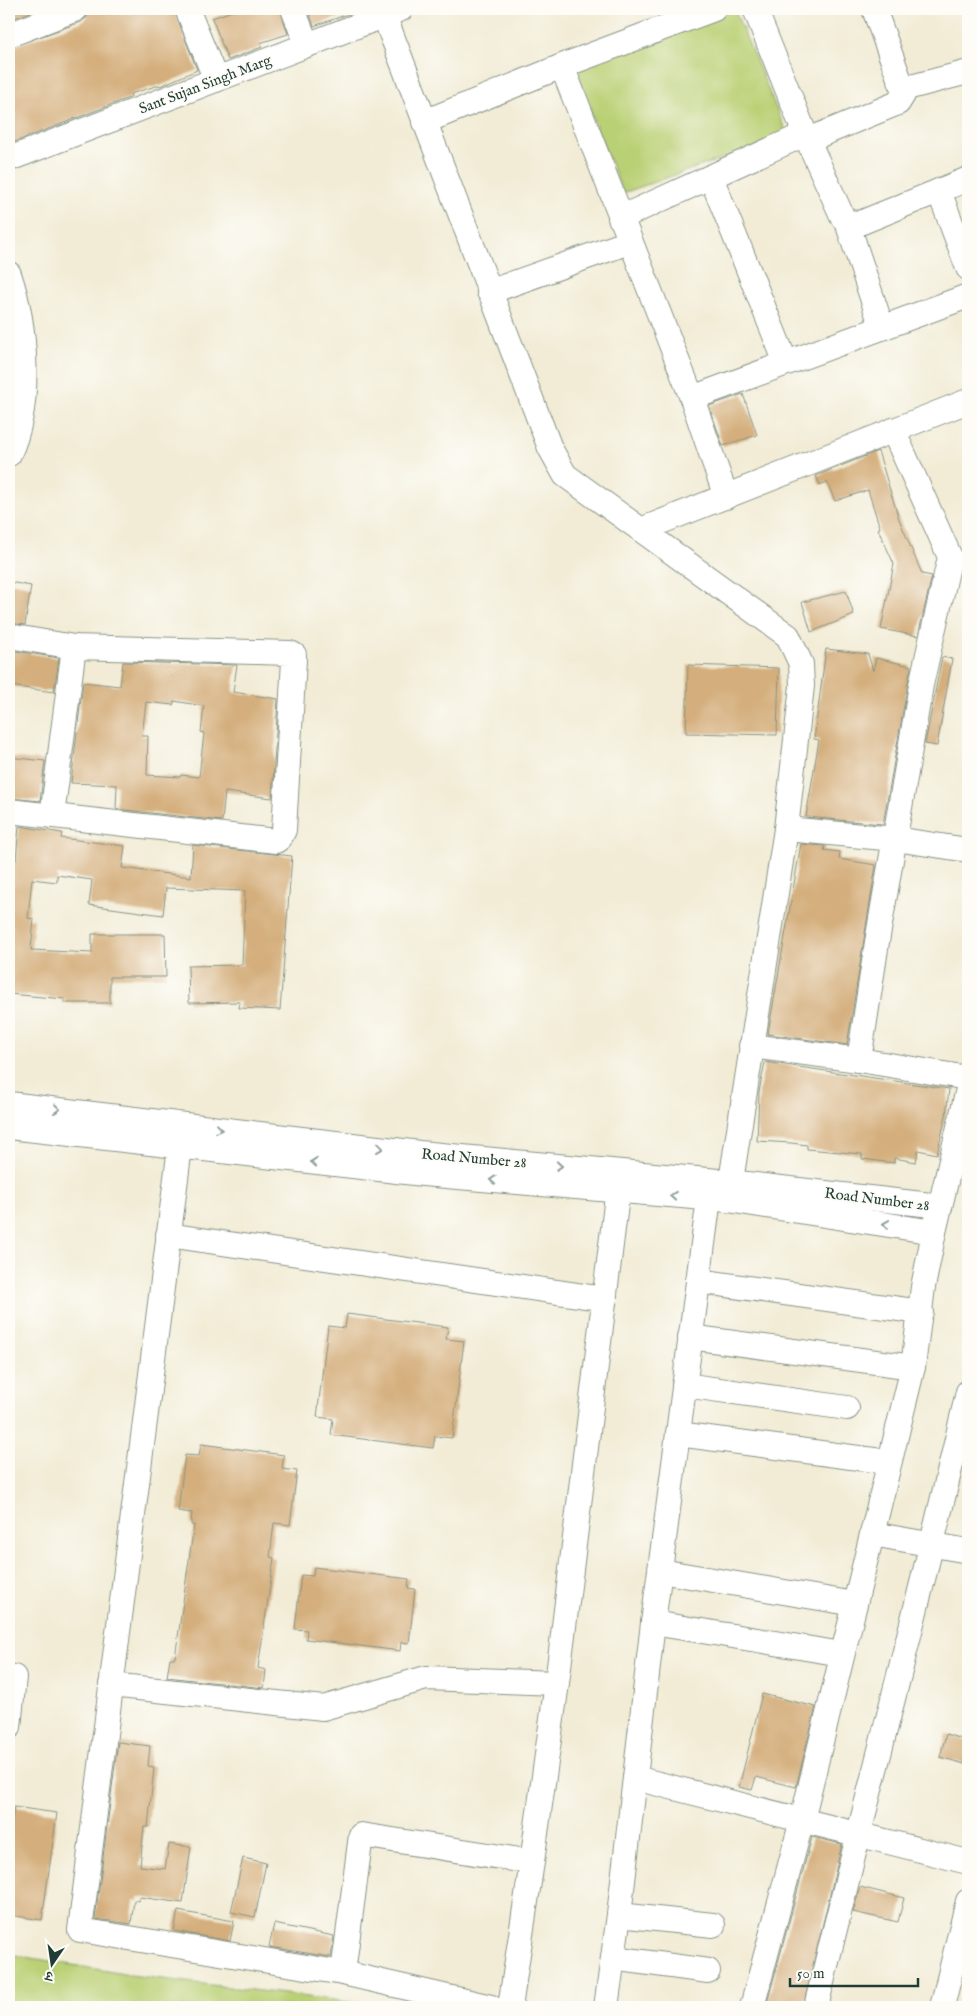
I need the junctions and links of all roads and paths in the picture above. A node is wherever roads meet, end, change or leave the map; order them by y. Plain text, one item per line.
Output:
1 (74, 9) edge
2 (187, 9) edge
3 (293, 9) edge
4 (714, 9) edge
5 (755, 9) edge
6 (874, 9) edge
7 (392, 12) edge
8 (9, 35) edge
9 (307, 45) junction
10 (562, 66) junction
11 (968, 72) edge
12 (216, 80) junction
13 (903, 89) junction
14 (424, 122) junction
15 (807, 137) junction
16 (9, 159) edge
17 (710, 177) junction
18 (968, 179) edge
19 (939, 191) junction
20 (620, 218) junction
21 (847, 222) junction
22 (629, 242) junction
23 (968, 268) edge
24 (9, 274) edge
25 (489, 292) junction
26 (968, 296) edge
27 (882, 328) junction
28 (786, 363) junction
29 (692, 398) junction
30 (968, 400) edge
31 (893, 430) junction
32 (10, 449) edge
33 (726, 497) junction
34 (643, 529) junction
35 (9, 636) edge
36 (74, 647) junction
37 (9, 811) edge
38 (52, 816) junction
39 (786, 828) junction
40 (895, 839) junction
41 (968, 850) edge
42 (751, 1046) junction
43 (859, 1060) junction
44 (968, 1078) edge
45 (968, 1089) edge
46 (9, 1104) edge
47 (9, 1127) edge
48 (180, 1147) junction
49 (619, 1181) junction
50 (719, 1190) junction
51 (940, 1206) junction
52 (934, 1232) junction
53 (168, 1236) junction
54 (698, 1281) junction
55 (605, 1299) junction
56 (920, 1312) junction
57 (690, 1337) junction
58 (913, 1367) junction
59 (684, 1385) junction
60 (968, 1392) edge
61 (848, 1408) dead end
62 (678, 1434) junction
63 (889, 1462) junction
64 (872, 1534) junction
65 (933, 1545) junction
66 (968, 1551) edge
67 (660, 1571) junction
68 (855, 1604) junction
69 (653, 1623) junction
70 (842, 1654) junction
71 (9, 1676) edge
72 (557, 1683) junction
73 (111, 1685) junction
74 (9, 1727) edge
75 (635, 1778) junction
76 (802, 1820) junction
77 (857, 1835) junction
78 (532, 1862) junction
79 (968, 1862) edge
80 (968, 1901) edge
81 (619, 1914) junction
82 (713, 1924) dead end
83 (613, 1958) junction
84 (708, 1971) dead end
85 (343, 1973) junction
86 (491, 2007) edge
87 (510, 2007) edge
88 (607, 2007) edge
89 (752, 2007) edge
90 (816, 2007) edge
91 (942, 2007) edge

1 - 8 street
2 - 12 street
3 - 9 street
4 - 10 street
5 - 15 street
6 - 13 street
7 - 9 street, Sant Sujan Singh Marg
7 - 14 street
9 - 12 street, Sant Sujan Singh Marg
10 - 14 street
10 - 20 street
11 - 13 street
12 - 16 street, Sant Sujan Singh Marg
13 - 15 street
14 - 25 street
15 - 17 street
15 - 21 street
17 - 20 street
17 - 28 street
18 - 19 street
19 - 21 street
19 - 23 street
20 - 22 street
21 - 27 street
22 - 25 street
22 - 29 street
24 - 32 street
25 - 34 street
26 - 27 street
27 - 28 street
28 - 29 street
29 - 33 street
30 - 31 street
31 - 33 street
31 - 40 street
33 - 34 street
34 - 39 street
35 - 36 street
36 - 38 street
36 - 38 street
37 - 38 street
39 - 40 street
39 - 42 street
40 - 41 street
40 - 43 street
42 - 43 street
42 - 50 street
43 - 44 street
45 - 51 street
46 -> 49 street, Road Number 28
47 - 48 street, Road Number 28
49 -> 48 street, Road Number 28
48 - 53 street
49 - 50 street, Road Number 28
49 - 55 street
50 - 51 street, Road Number 28
52 -> 50 street, Road Number 28
50 - 54 street
51 - 52 street
52 - 56 street
53 - 55 street
53 - 73 street
54 - 56 street
54 - 57 street
55 - 72 street
56 - 58 street
57 - 58 street
57 - 59 street
58 - 63 street
59 - 61 street
59 - 62 street
60 - 65 street
62 - 63 street
62 - 67 street
63 - 64 street
64 - 65 street
64 - 68 street
65 - 66 street
65 - 77 street
67 - 68 street
67 - 69 street
68 - 70 street
69 - 70 street
69 - 75 street
70 - 76 street
71 - 74 street
72 - 73 street
72 - 78 street
73 - 85 street
75 - 76 street
75 - 81 street
76 - 77 street
76 - 89 street
77 - 79 street
77 - 90 street
78 - 85 street
78 - 87 street
80 - 91 street
81 - 82 street
81 - 83 street
83 - 84 street
83 - 88 street
85 - 86 street

